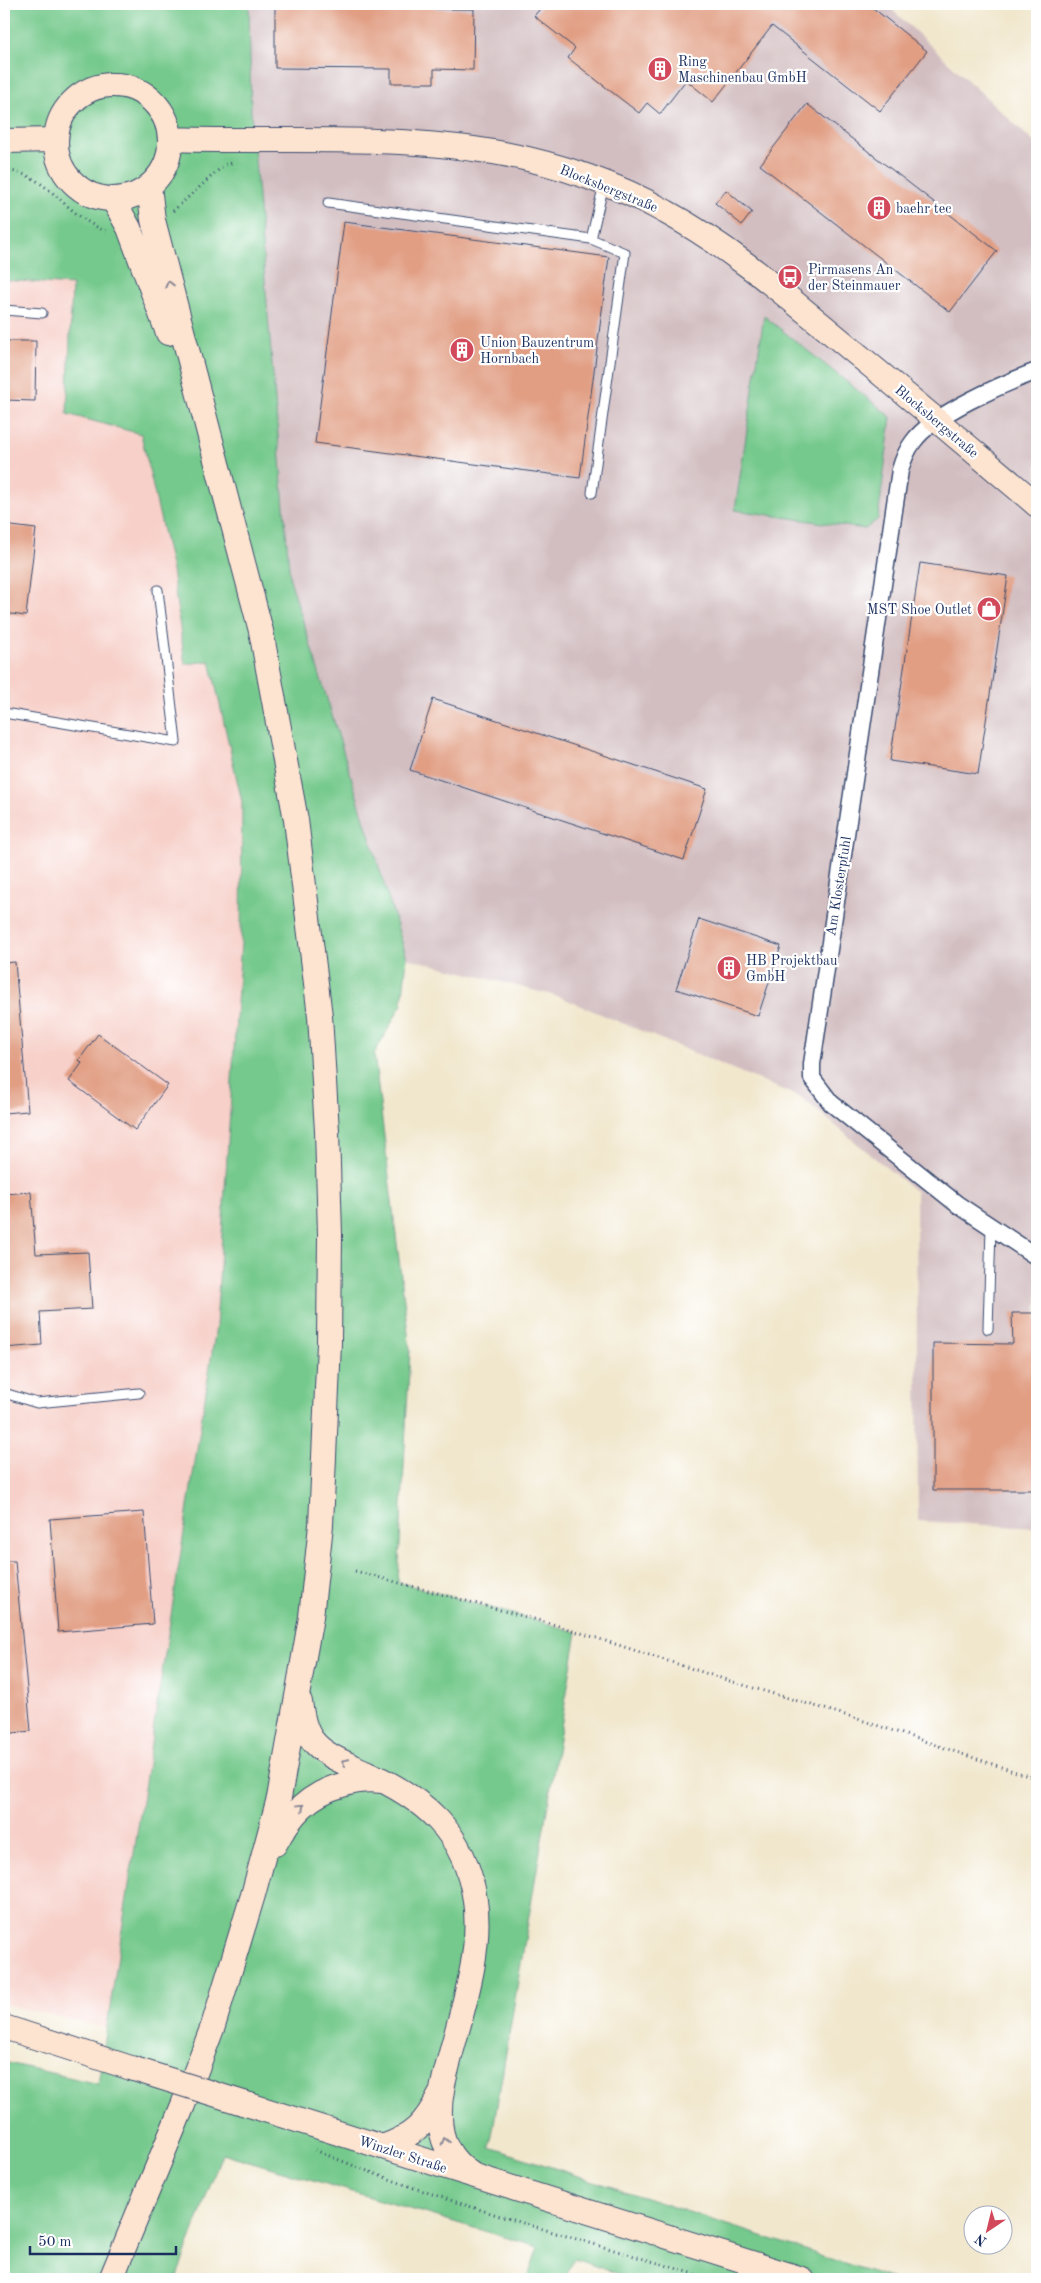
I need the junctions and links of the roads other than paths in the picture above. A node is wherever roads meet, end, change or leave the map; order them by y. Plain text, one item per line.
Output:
1 (170, 139) junction
2 (56, 140) junction
3 (4, 141) edge
4 (604, 184) junction
5 (149, 186) junction
6 (113, 199) junction
7 (328, 203) dead end
8 (590, 239) junction
9 (4, 310) edge
10 (42, 313) dead end
11 (1037, 371) edge
12 (937, 421) junction
13 (212, 450) junction
14 (592, 493) dead end
15 (1037, 505) edge
16 (158, 590) dead end
17 (4, 713) edge
18 (991, 1228) junction
19 (1037, 1257) edge
20 (988, 1329) dead end
21 (4, 1393) edge
22 (139, 1394) dead end
23 (298, 1696) junction
24 (389, 1783) junction
25 (253, 1895) junction
26 (4, 2027) edge
27 (442, 2091) junction
28 (382, 2147) junction
29 (476, 2177) junction
30 (111, 2279) edge
31 (802, 2279) edge

1 - 2 main road
1 - 4 main road, Blocksbergstraße
1 - 5 main road
2 - 3 main road
2 - 6 main road
4 - 8 lane
4 - 12 main road, Blocksbergstraße
5 - 6 main road
13 -> 5 main road
6 - 13 main road
7 - 8 lane
8 - 14 lane
9 - 10 lane
11 - 12 street, Am Klosterpfuhl
12 - 15 main road, Blocksbergstraße
12 - 18 street, Am Klosterpfuhl
13 - 23 main road
16 - 17 lane
18 - 19 street, Am Klosterpfuhl
18 - 20 lane
21 - 22 lane
24 -> 23 main road
23 - 25 main road
25 -> 24 main road
24 - 27 main road
25 - 30 main road
26 - 28 main road, Winzler Straße, bridge
27 - 28 main road
29 -> 27 main road
28 - 29 main road, Winzler Straße
29 - 31 main road, Winzler Straße

